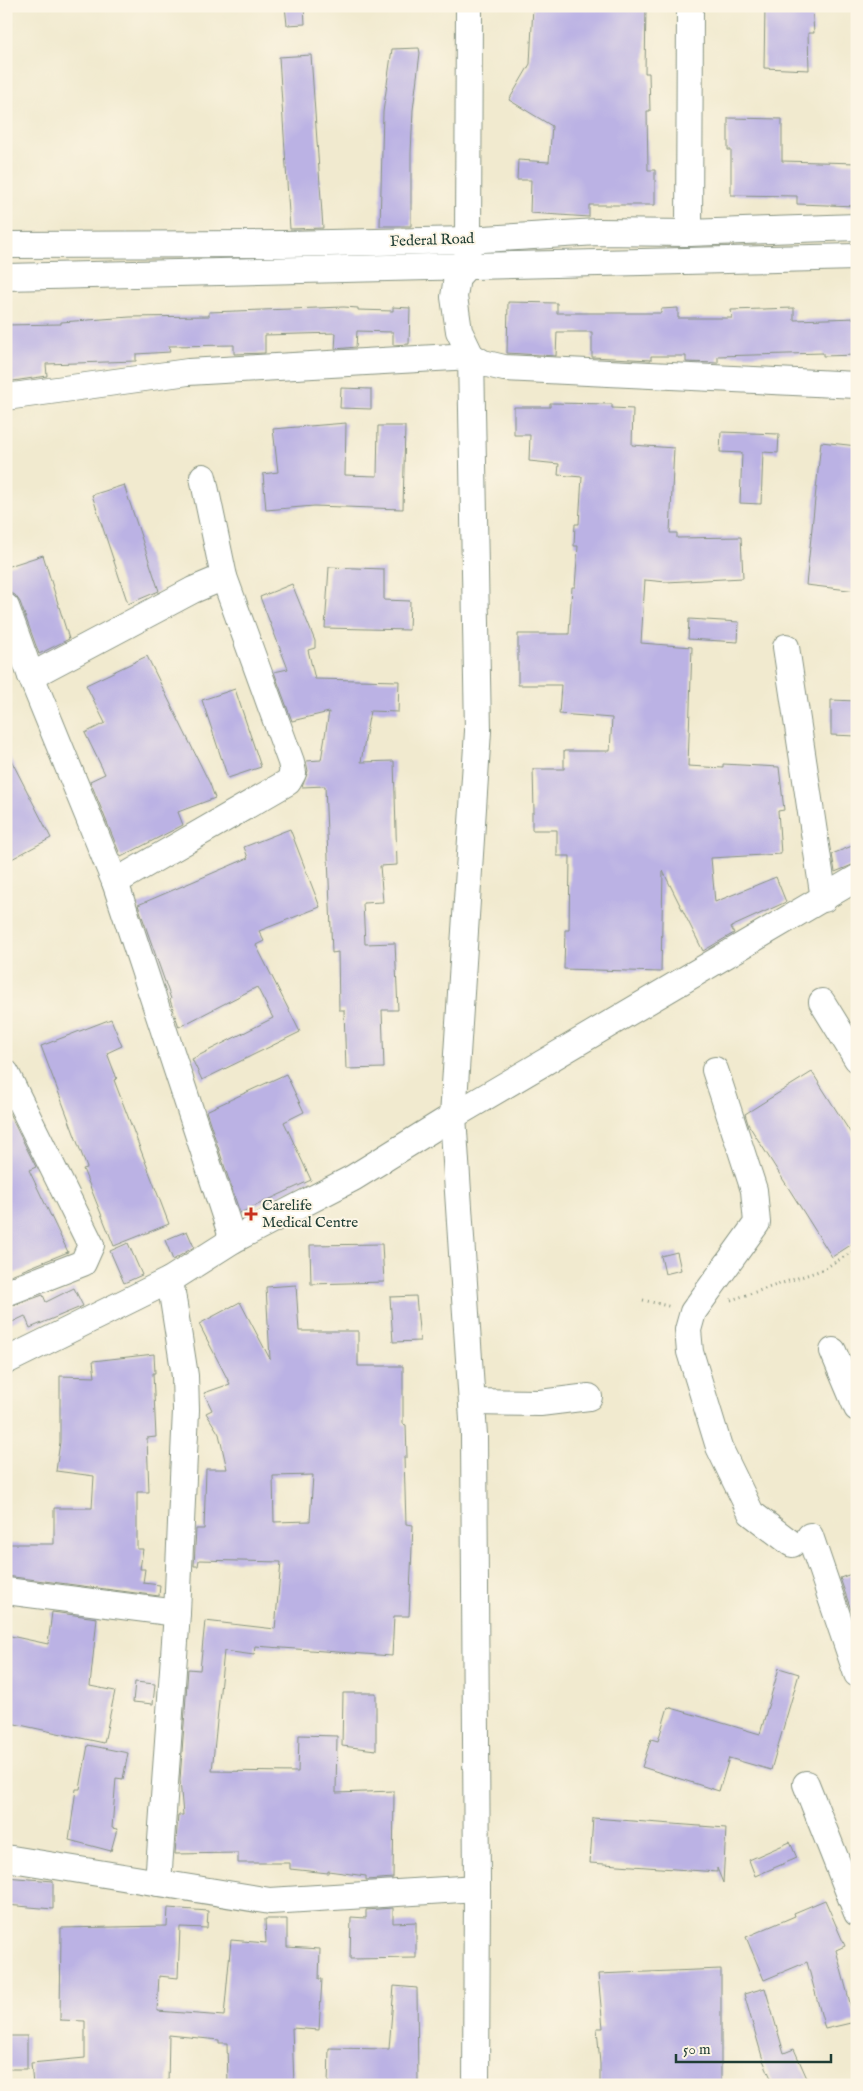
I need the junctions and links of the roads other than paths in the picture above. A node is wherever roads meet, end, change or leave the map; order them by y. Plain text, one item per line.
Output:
1 (469, 6) edge
2 (690, 6) edge
3 (857, 227) edge
4 (689, 233) junction
5 (468, 240) junction
6 (6, 244) edge
7 (857, 257) edge
8 (467, 266) junction
9 (6, 277) edge
10 (471, 356) junction
11 (857, 385) edge
12 (6, 396) edge
13 (203, 477) dead end
14 (224, 577) junction
15 (6, 607) edge
16 (786, 646) dead end
17 (31, 676) junction
18 (857, 878) edge
19 (115, 882) junction
20 (824, 899) junction
21 (822, 1002) dead end
22 (857, 1058) edge
23 (715, 1070) dead end
24 (6, 1073) edge
25 (452, 1116) junction
26 (233, 1240) junction
27 (170, 1280) junction
28 (6, 1293) edge
29 (833, 1351) dead end
30 (6, 1361) edge
31 (589, 1397) dead end
32 (473, 1402) junction
33 (857, 1408) edge
34 (6, 1591) edge
35 (177, 1612) junction
36 (857, 1674) edge
37 (806, 1784) dead end
38 (6, 1858) edge
39 (158, 1882) junction
40 (477, 1888) junction
41 (857, 1913) edge
42 (476, 2085) edge

1 - 5 street
2 - 4 street
3 - 4 street, Federal Road
4 - 5 street, Federal Road
5 - 6 street, Federal Road
5 - 8 street
7 - 8 street, Federal Road
8 - 9 street, Federal Road
8 - 10 street
10 - 11 street
10 - 12 street
10 - 25 street
13 - 14 street
14 - 17 street
14 - 19 street
15 - 17 street
16 - 20 street
17 - 19 street
18 - 20 street
19 - 26 street
20 - 25 street
21 - 22 street
23 - 36 street
24 - 28 street
25 - 26 street
25 - 32 street
26 - 27 street
27 - 30 street
27 - 35 street
29 - 33 street
31 - 32 street
32 - 40 street
34 - 35 street
35 - 39 street
37 - 41 street
38 - 39 street
39 - 40 street
40 - 42 street

